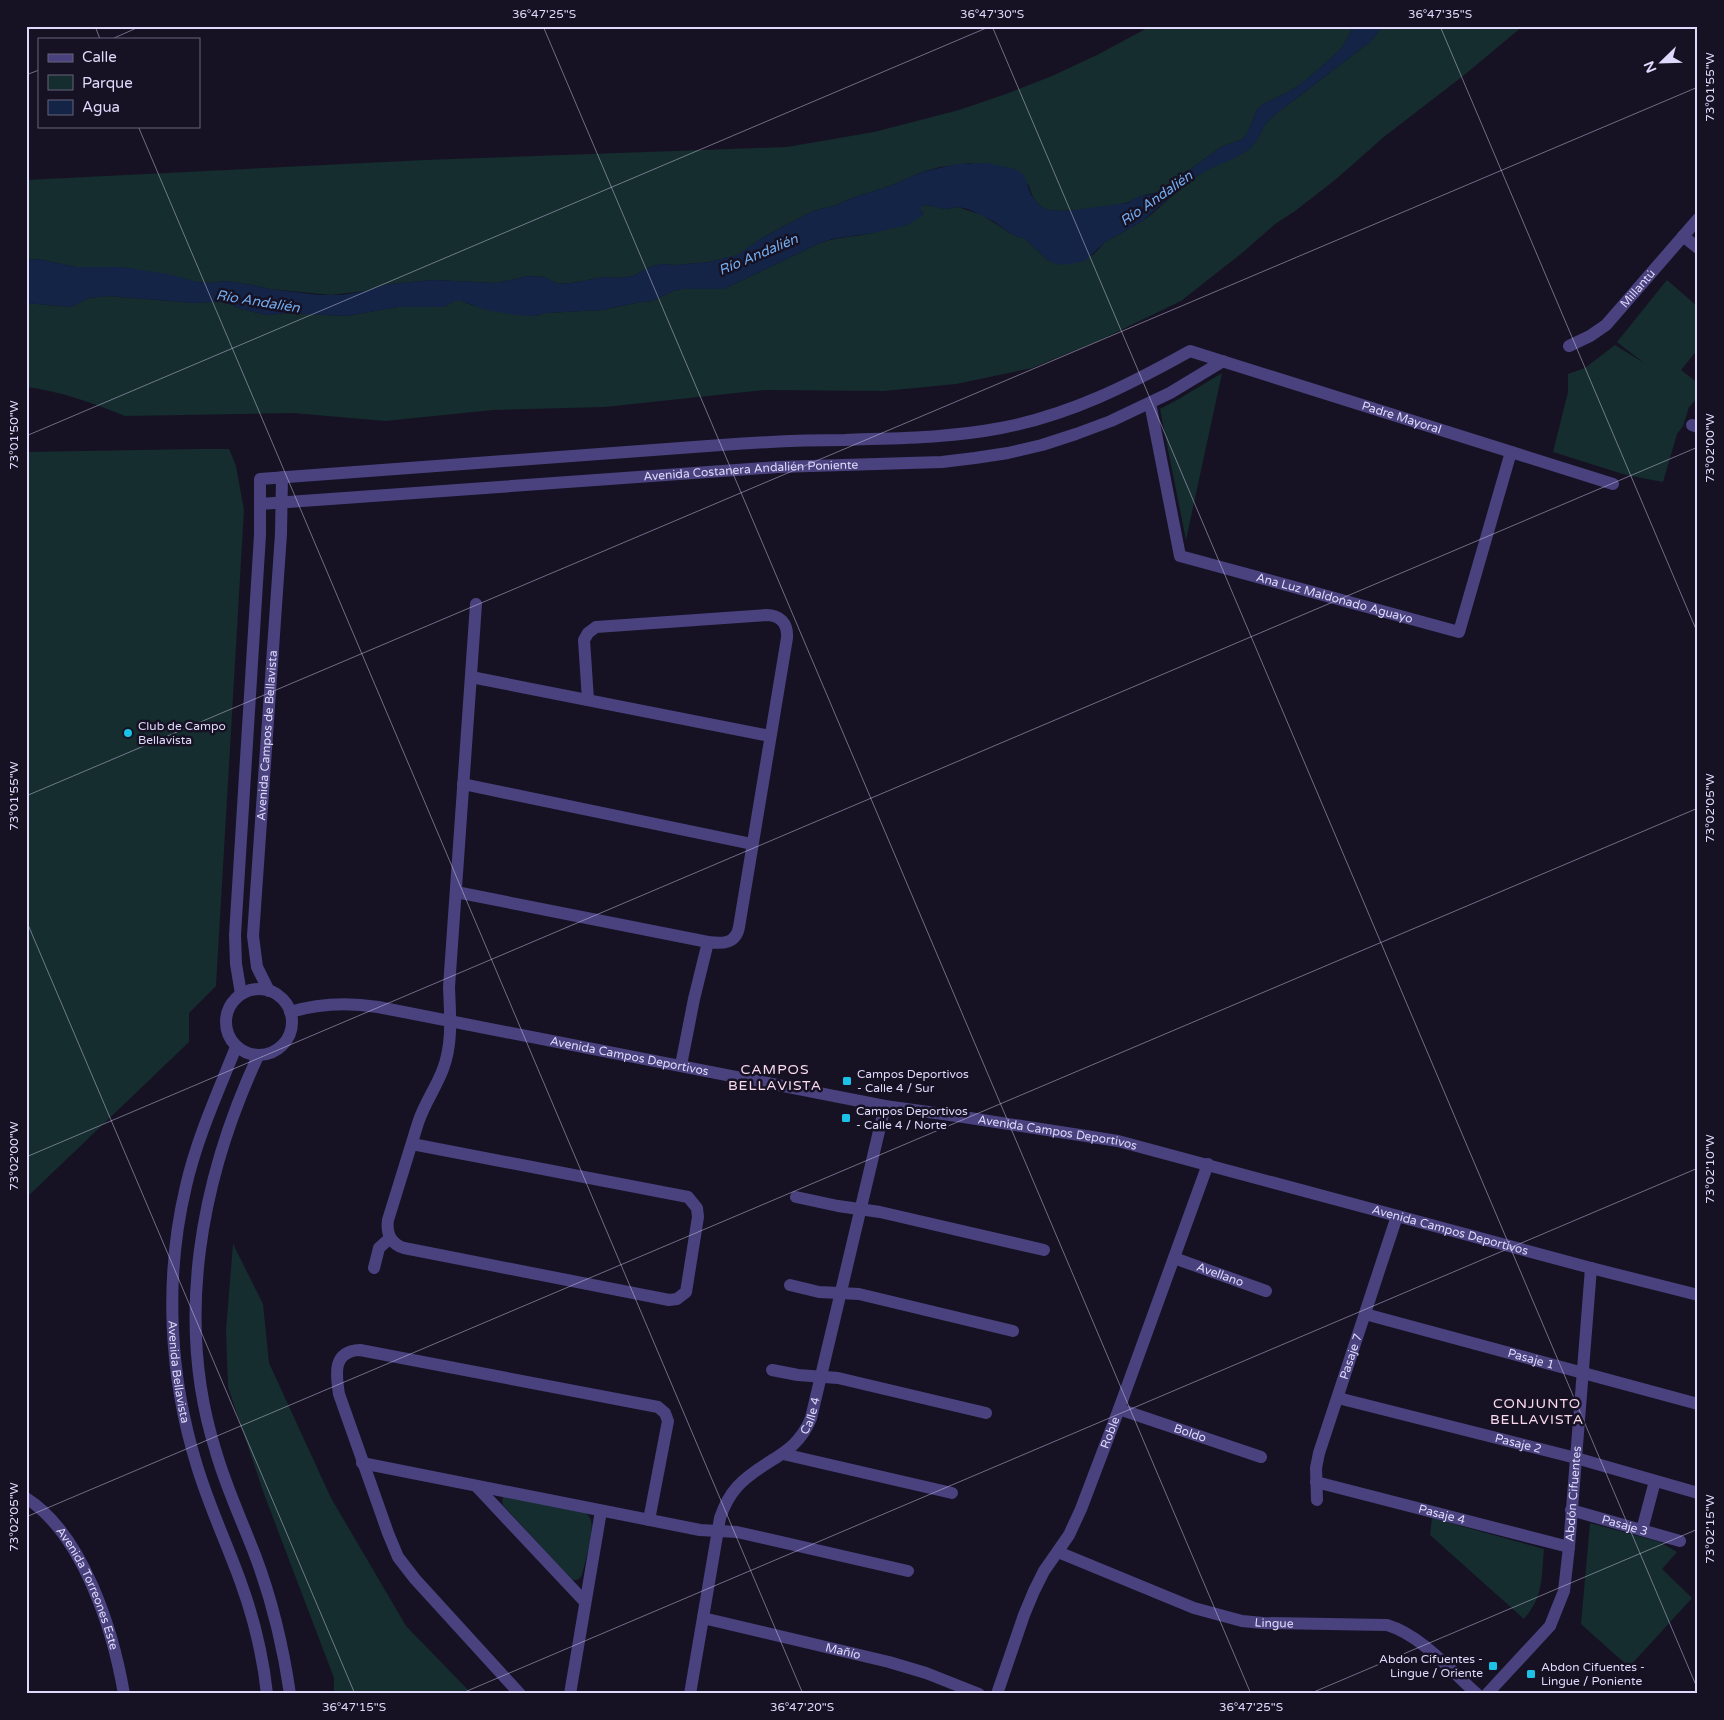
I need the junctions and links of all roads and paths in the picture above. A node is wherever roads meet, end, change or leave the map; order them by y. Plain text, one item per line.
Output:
1 (1698, 219) edge
2 (1683, 236) junction
3 (1698, 248) edge
4 (1569, 346) dead end
5 (1190, 351) joint
6 (1222, 361) junction
7 (1150, 402) junction
8 (1511, 452) junction
9 (282, 477) junction
10 (260, 479) joint
11 (1613, 484) dead end
12 (282, 502) junction
13 (260, 504) junction
14 (476, 604) dead end
15 (471, 677) junction
16 (588, 700) junction
17 (770, 736) junction
18 (463, 784) junction
19 (752, 844) junction
20 (456, 892) junction
21 (708, 942) junction
22 (269, 990) junction
23 (241, 994) junction
24 (290, 1012) junction
25 (451, 1020) junction
26 (236, 1047) junction
27 (258, 1056) junction
28 (681, 1065) junction
29 (885, 1106) junction
30 (412, 1144) junction
31 (1208, 1164) junction
32 (796, 1197) dead end
33 (861, 1209) junction
34 (1397, 1216) junction
35 (390, 1238) junction
36 (1044, 1250) dead end
37 (1174, 1258) junction
38 (374, 1268) dead end
39 (1591, 1268) junction
40 (790, 1285) dead end
41 (1266, 1291) dead end
42 (841, 1293) junction
43 (1698, 1295) edge
44 (1365, 1314) junction
45 (1013, 1331) dead end
46 (772, 1370) dead end
47 (1582, 1373) junction
48 (821, 1377) junction
49 (1338, 1398) junction
50 (1698, 1404) edge
51 (1119, 1409) junction
52 (986, 1413) dead end
53 (783, 1454) junction
54 (1261, 1457) dead end
55 (1576, 1458) junction
56 (362, 1463) junction
57 (1655, 1481) junction
58 (1316, 1482) junction
59 (477, 1487) junction
60 (952, 1492) dead end
61 (1698, 1493) edge
62 (26, 1498) edge
63 (1317, 1500) dead end
64 (1571, 1510) junction
65 (601, 1511) junction
66 (649, 1520) junction
67 (1642, 1530) junction
68 (718, 1531) junction
69 (1680, 1541) dead end
70 (1569, 1547) junction
71 (1058, 1552) junction
72 (908, 1570) dead end
73 (586, 1602) junction
74 (703, 1618) junction
75 (124, 1694) edge
76 (267, 1694) edge
77 (290, 1694) edge
78 (520, 1694) edge
79 (570, 1694) edge
80 (690, 1694) edge
81 (980, 1694) edge
82 (996, 1694) edge
83 (1477, 1694) edge
84 (1487, 1694) edge

1 - 2 street, Millantú
2 - 3 street
2 - 4 street, Millantú
5 - 6 street, Padre Mayoral
5 - 9 street, Avenida Costanera Andalién Poniente
6 - 7 street, Avenida Costanera Andalién Poniente
6 - 8 street, Padre Mayoral
7 - 8 street, Ana Luz Maldonado Aguayo
7 - 12 street, Avenida Costanera Andalién Poniente
8 - 11 street, Padre Mayoral
9 - 10 street, Avenida Costanera Andalién Poniente
9 - 12 street, Avenida Campos de Bellavista
10 - 13 street, Avenida Campos de Bellavista
12 - 13 street, Avenida Costanera Andalién Poniente
12 - 22 street, Avenida Campos de Bellavista
13 - 23 street, Avenida Campos de Bellavista
14 - 15 street
15 - 16 street
15 - 18 street
16 - 17 street
16 - 17 street
17 - 19 street
18 - 19 street
18 - 20 street
19 - 21 street
20 - 21 street
20 - 25 street
21 - 28 street
22 - 23 street
22 - 24 street
23 - 26 street
24 - 25 street, Avenida Campos Deportivos
24 - 27 street
25 - 28 street, Avenida Campos Deportivos
25 - 30 street
26 - 27 street
26 - 76 street, Avenida Bellavista
27 - 77 street, Avenida Bellavista
28 - 29 street, Avenida Campos Deportivos
29 - 31 street, Avenida Campos Deportivos
29 - 33 street, Calle 4
30 - 35 street
30 - 35 street
31 - 34 street, Avenida Campos Deportivos
31 - 37 street, Roble
32 - 33 street
33 - 36 street
33 - 42 street, Calle 4
34 - 39 street, Avenida Campos Deportivos
34 - 44 street, Pasaje 7
35 - 38 street
37 - 41 street, Avellano
37 - 51 street, Roble
39 - 43 street, Avenida Campos Deportivos
39 - 47 street, Abdón Cifuentes
40 - 42 street
42 - 45 street
42 - 48 street, Calle 4
44 - 47 street, Pasaje 1
44 - 49 street, Pasaje 7
46 - 48 street
47 - 50 street, Pasaje 1
47 - 55 street, Abdón Cifuentes
48 - 52 street
48 - 53 street, Calle 4
49 - 55 street, Pasaje 2
49 - 58 street, Pasaje 7
51 - 54 street, Boldo
51 - 71 street, Roble
53 - 60 street
53 - 68 street, Calle 4
55 - 57 street, Pasaje 2
55 - 64 street, Abdón Cifuentes
56 - 59 street
56 - 66 street
56 - 78 street
57 - 61 street, Pasaje 2
57 - 67 street
58 - 63 street, Pasaje 7
58 - 70 street, Pasaje 4
59 - 65 street
59 - 73 street
62 - 75 street, Avenida Torreones Este
64 - 67 street, Pasaje 3
64 - 70 street, Abdón Cifuentes
65 - 66 street
65 - 73 street
66 - 68 street
67 - 69 street, Pasaje 3
68 - 72 street
68 - 74 street, Calle 4
70 - 84 street, Abdón Cifuentes
71 - 82 street, Roble
71 - 83 street, Lingue
73 - 79 street
74 - 80 street, Calle 4
74 - 81 street, Mañío

